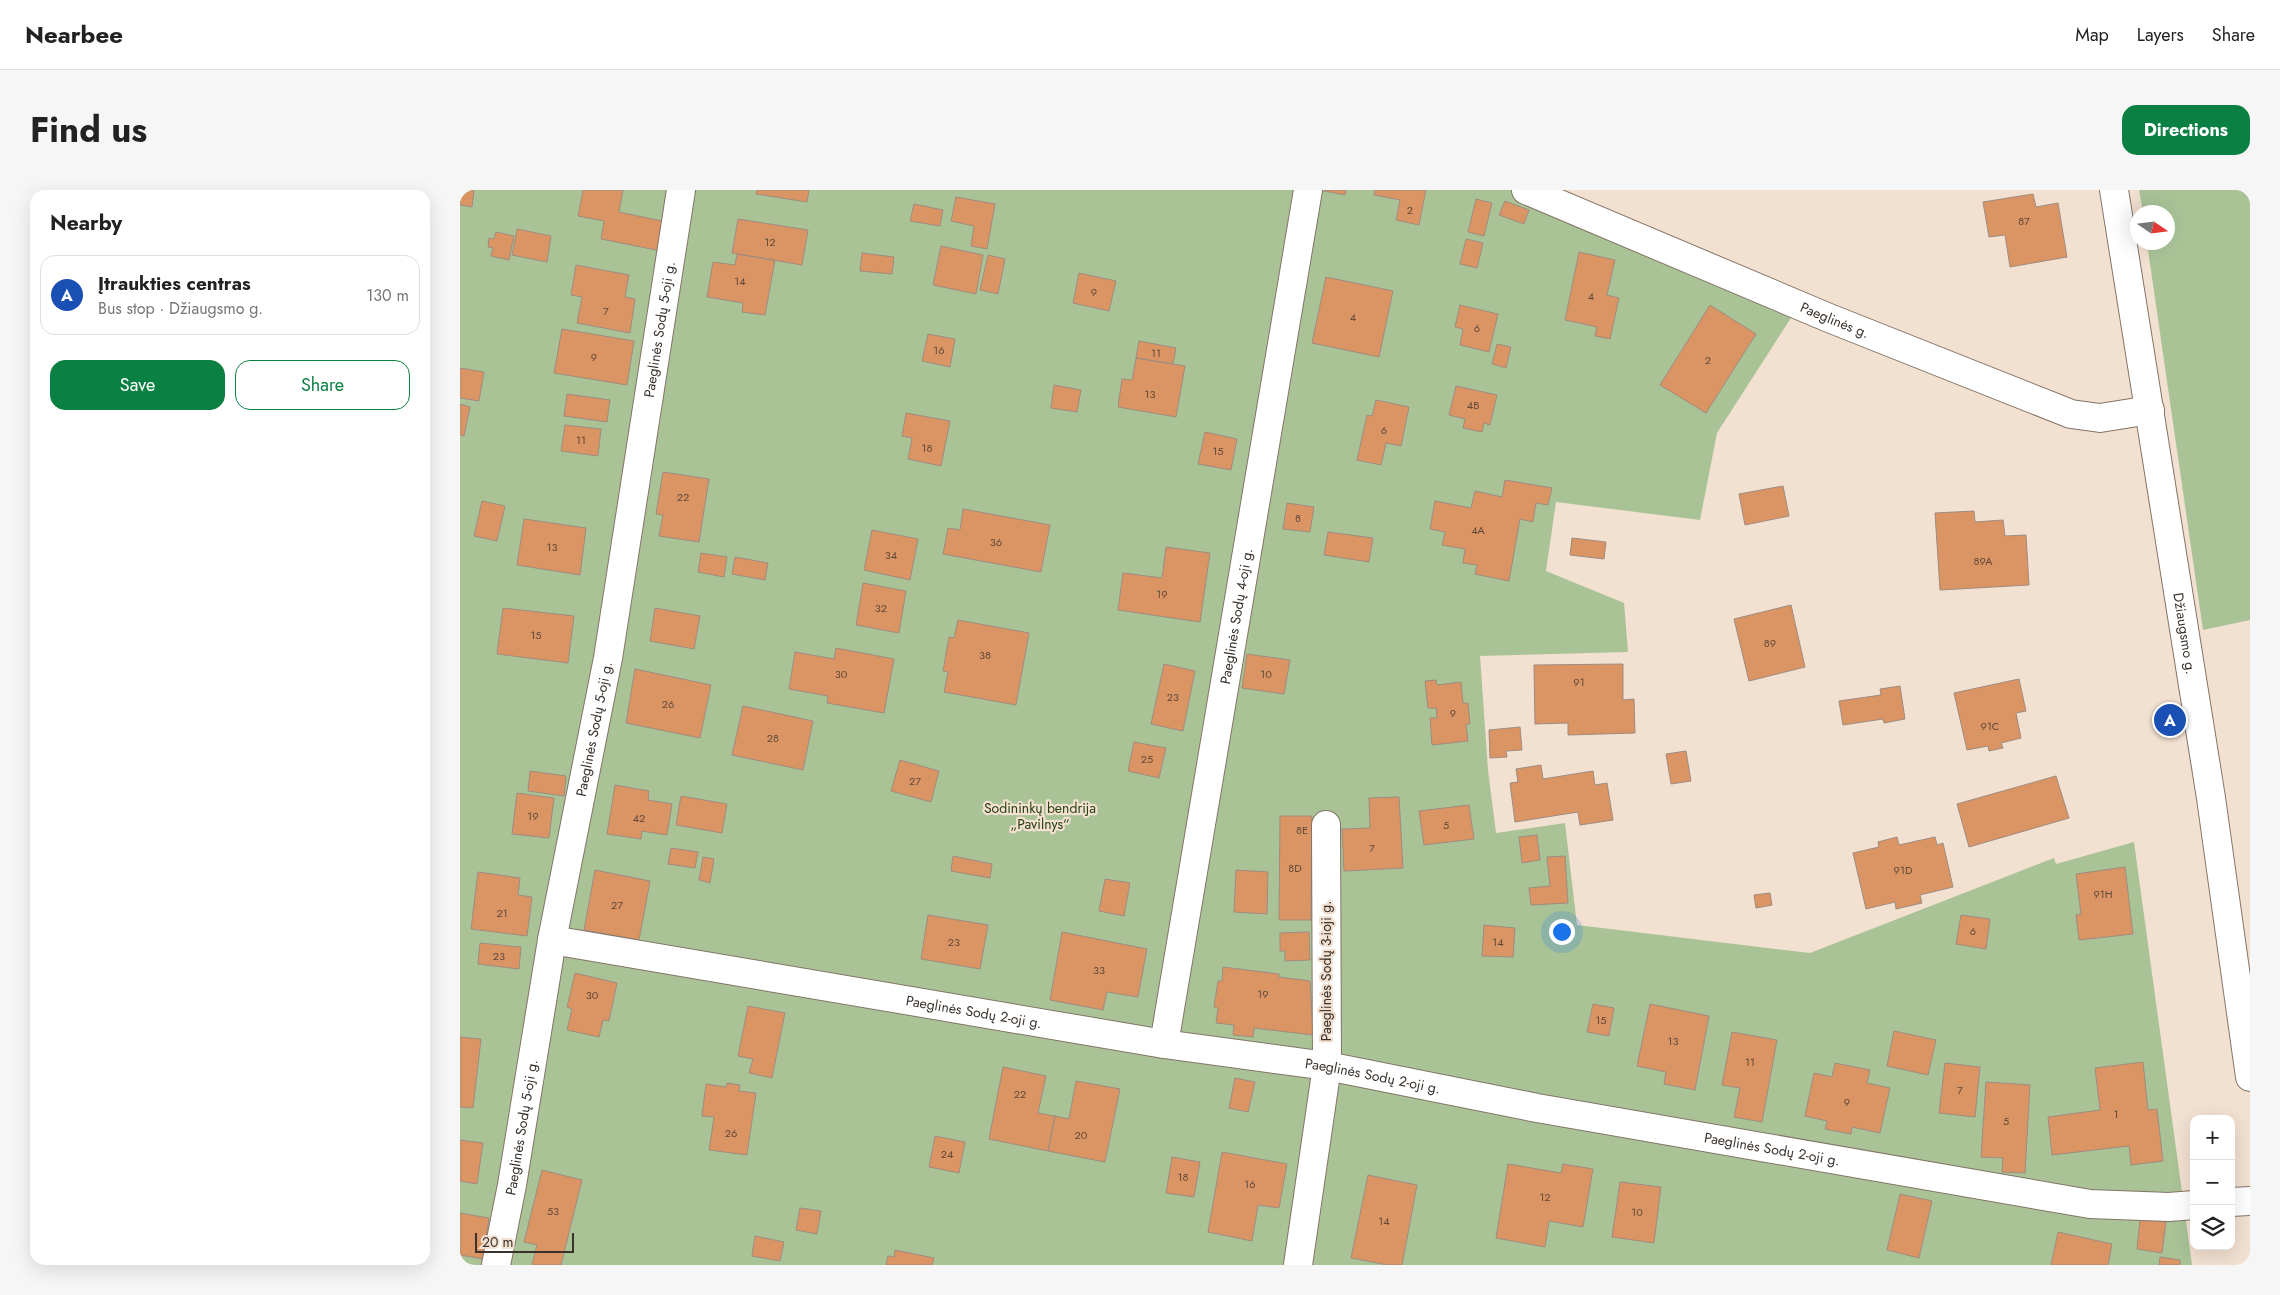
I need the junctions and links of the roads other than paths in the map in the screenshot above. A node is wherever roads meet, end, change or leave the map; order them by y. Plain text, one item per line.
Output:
1 (681, 190) edge
2 (1308, 190) edge
3 (1526, 190) edge
4 (2114, 190) edge
5 (2150, 410) junction
6 (1326, 825) dead end
7 (552, 940) junction
8 (1164, 1044) junction
9 (1327, 1066) junction
10 (2250, 1077) edge
11 (2250, 1201) edge
12 (2235, 1202) edge
13 (2190, 1205) edge
14 (496, 1265) edge
15 (1298, 1265) edge

1 - 7 street, Paeglinės Sodų 5-oji g.
2 - 8 street, Paeglinės Sodų 4-oji g.
3 - 5 street, Paeglinės g.
4 - 5 street, Džiaugsmo g.
5 - 10 street, Džiaugsmo g.
6 - 9 street, Paeglinės Sodų 3-ioji g.
7 - 8 street, Paeglinės Sodų 2-oji g.
7 - 14 street, Paeglinės Sodų 5-oji g.
8 - 9 street, Paeglinės Sodų 2-oji g.
9 - 13 street, Paeglinės Sodų 2-oji g.
9 - 15 street, Paeglinės Sodų 3-ioji g.
11 - 12 street

